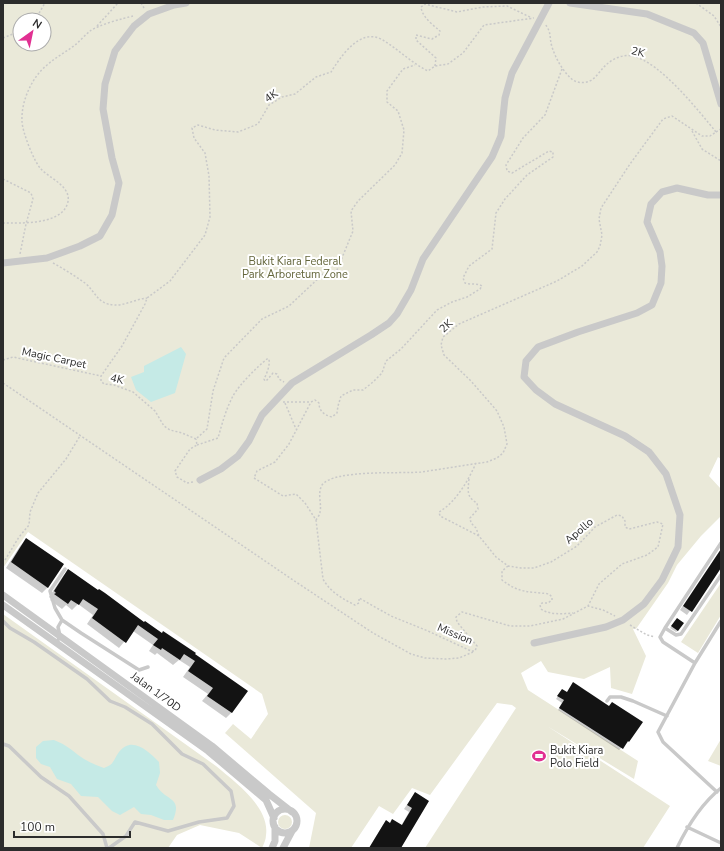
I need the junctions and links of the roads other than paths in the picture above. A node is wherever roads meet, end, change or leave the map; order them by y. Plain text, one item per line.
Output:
1 (186, 3) edge
2 (549, 3) edge
3 (570, 3) edge
4 (721, 104) edge
5 (721, 195) edge
6 (3, 263) edge
7 (200, 480) road end
8 (721, 543) edge
9 (65, 569) dead end
10 (721, 575) edge
11 (3, 596) edge
12 (3, 605) edge
13 (62, 620) junction
14 (3, 621) edge
15 (721, 621) edge
16 (665, 628) junction
17 (58, 639) junction
18 (534, 643) dead end
19 (695, 663) junction
20 (148, 667) dead end
21 (607, 701) dead end
22 (667, 716) junction
23 (3, 744) edge
24 (721, 788) edge
25 (717, 792) junction
26 (292, 812) junction
27 (274, 818) junction
28 (275, 827) junction
29 (687, 827) junction
30 (292, 830) junction
31 (721, 843) edge
32 (108, 848) edge
33 (272, 848) edge
34 (283, 848) edge
35 (677, 848) edge

1 - 6 street
2 - 7 street
3 - 4 street
5 - 18 street
8 - 16 lane
9 - 13 lane
10 - 16 lane
11 - 17 street, Jalan 1/70D
12 - 17 street, Jalan 1/70D
13 - 17 lane
13 - 20 lane
14 - 32 lane
15 - 19 lane
16 - 19 lane
17 - 26 street, Jalan 1/70D
17 - 27 street, Jalan 1/70D
19 - 22 lane
21 - 22 lane
22 - 25 lane
23 - 32 lane
24 - 25 lane
25 - 29 lane
26 - 27 street
26 - 30 street
27 - 28 street
28 - 30 street
28 - 33 street
29 - 31 lane
29 - 35 lane
30 - 34 street

